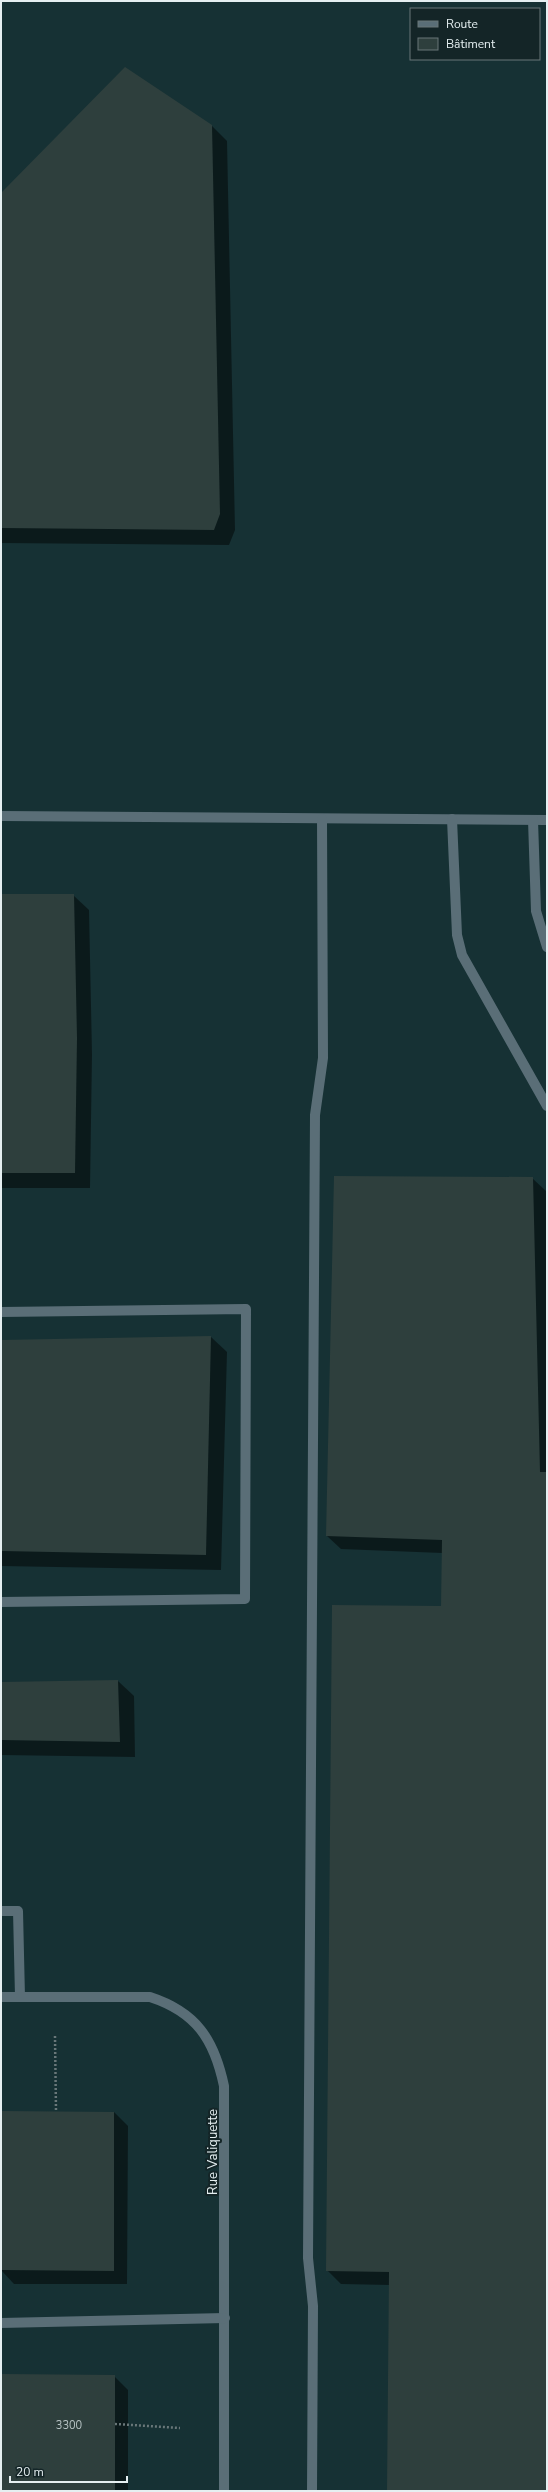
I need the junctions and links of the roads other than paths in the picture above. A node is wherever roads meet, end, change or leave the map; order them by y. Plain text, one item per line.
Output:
1 (1, 816) edge
2 (322, 818) junction
3 (452, 819) junction
4 (533, 820) junction
5 (547, 820) edge
6 (547, 947) edge
7 (547, 1106) edge
8 (1, 1312) edge
9 (1, 1602) edge
10 (1, 1911) edge
11 (1, 1997) edge
12 (20, 1997) junction
13 (225, 2318) junction
14 (1, 2323) edge
15 (224, 2491) edge
16 (312, 2491) edge

1 - 2 street
2 - 3 street
2 - 16 street
3 - 4 street
3 - 7 street
4 - 5 street
4 - 6 street
8 - 9 street
10 - 12 street
11 - 12 street, Rue Valiquette
12 - 13 street, Rue Valiquette
13 - 14 street
13 - 15 street, Rue Valiquette

